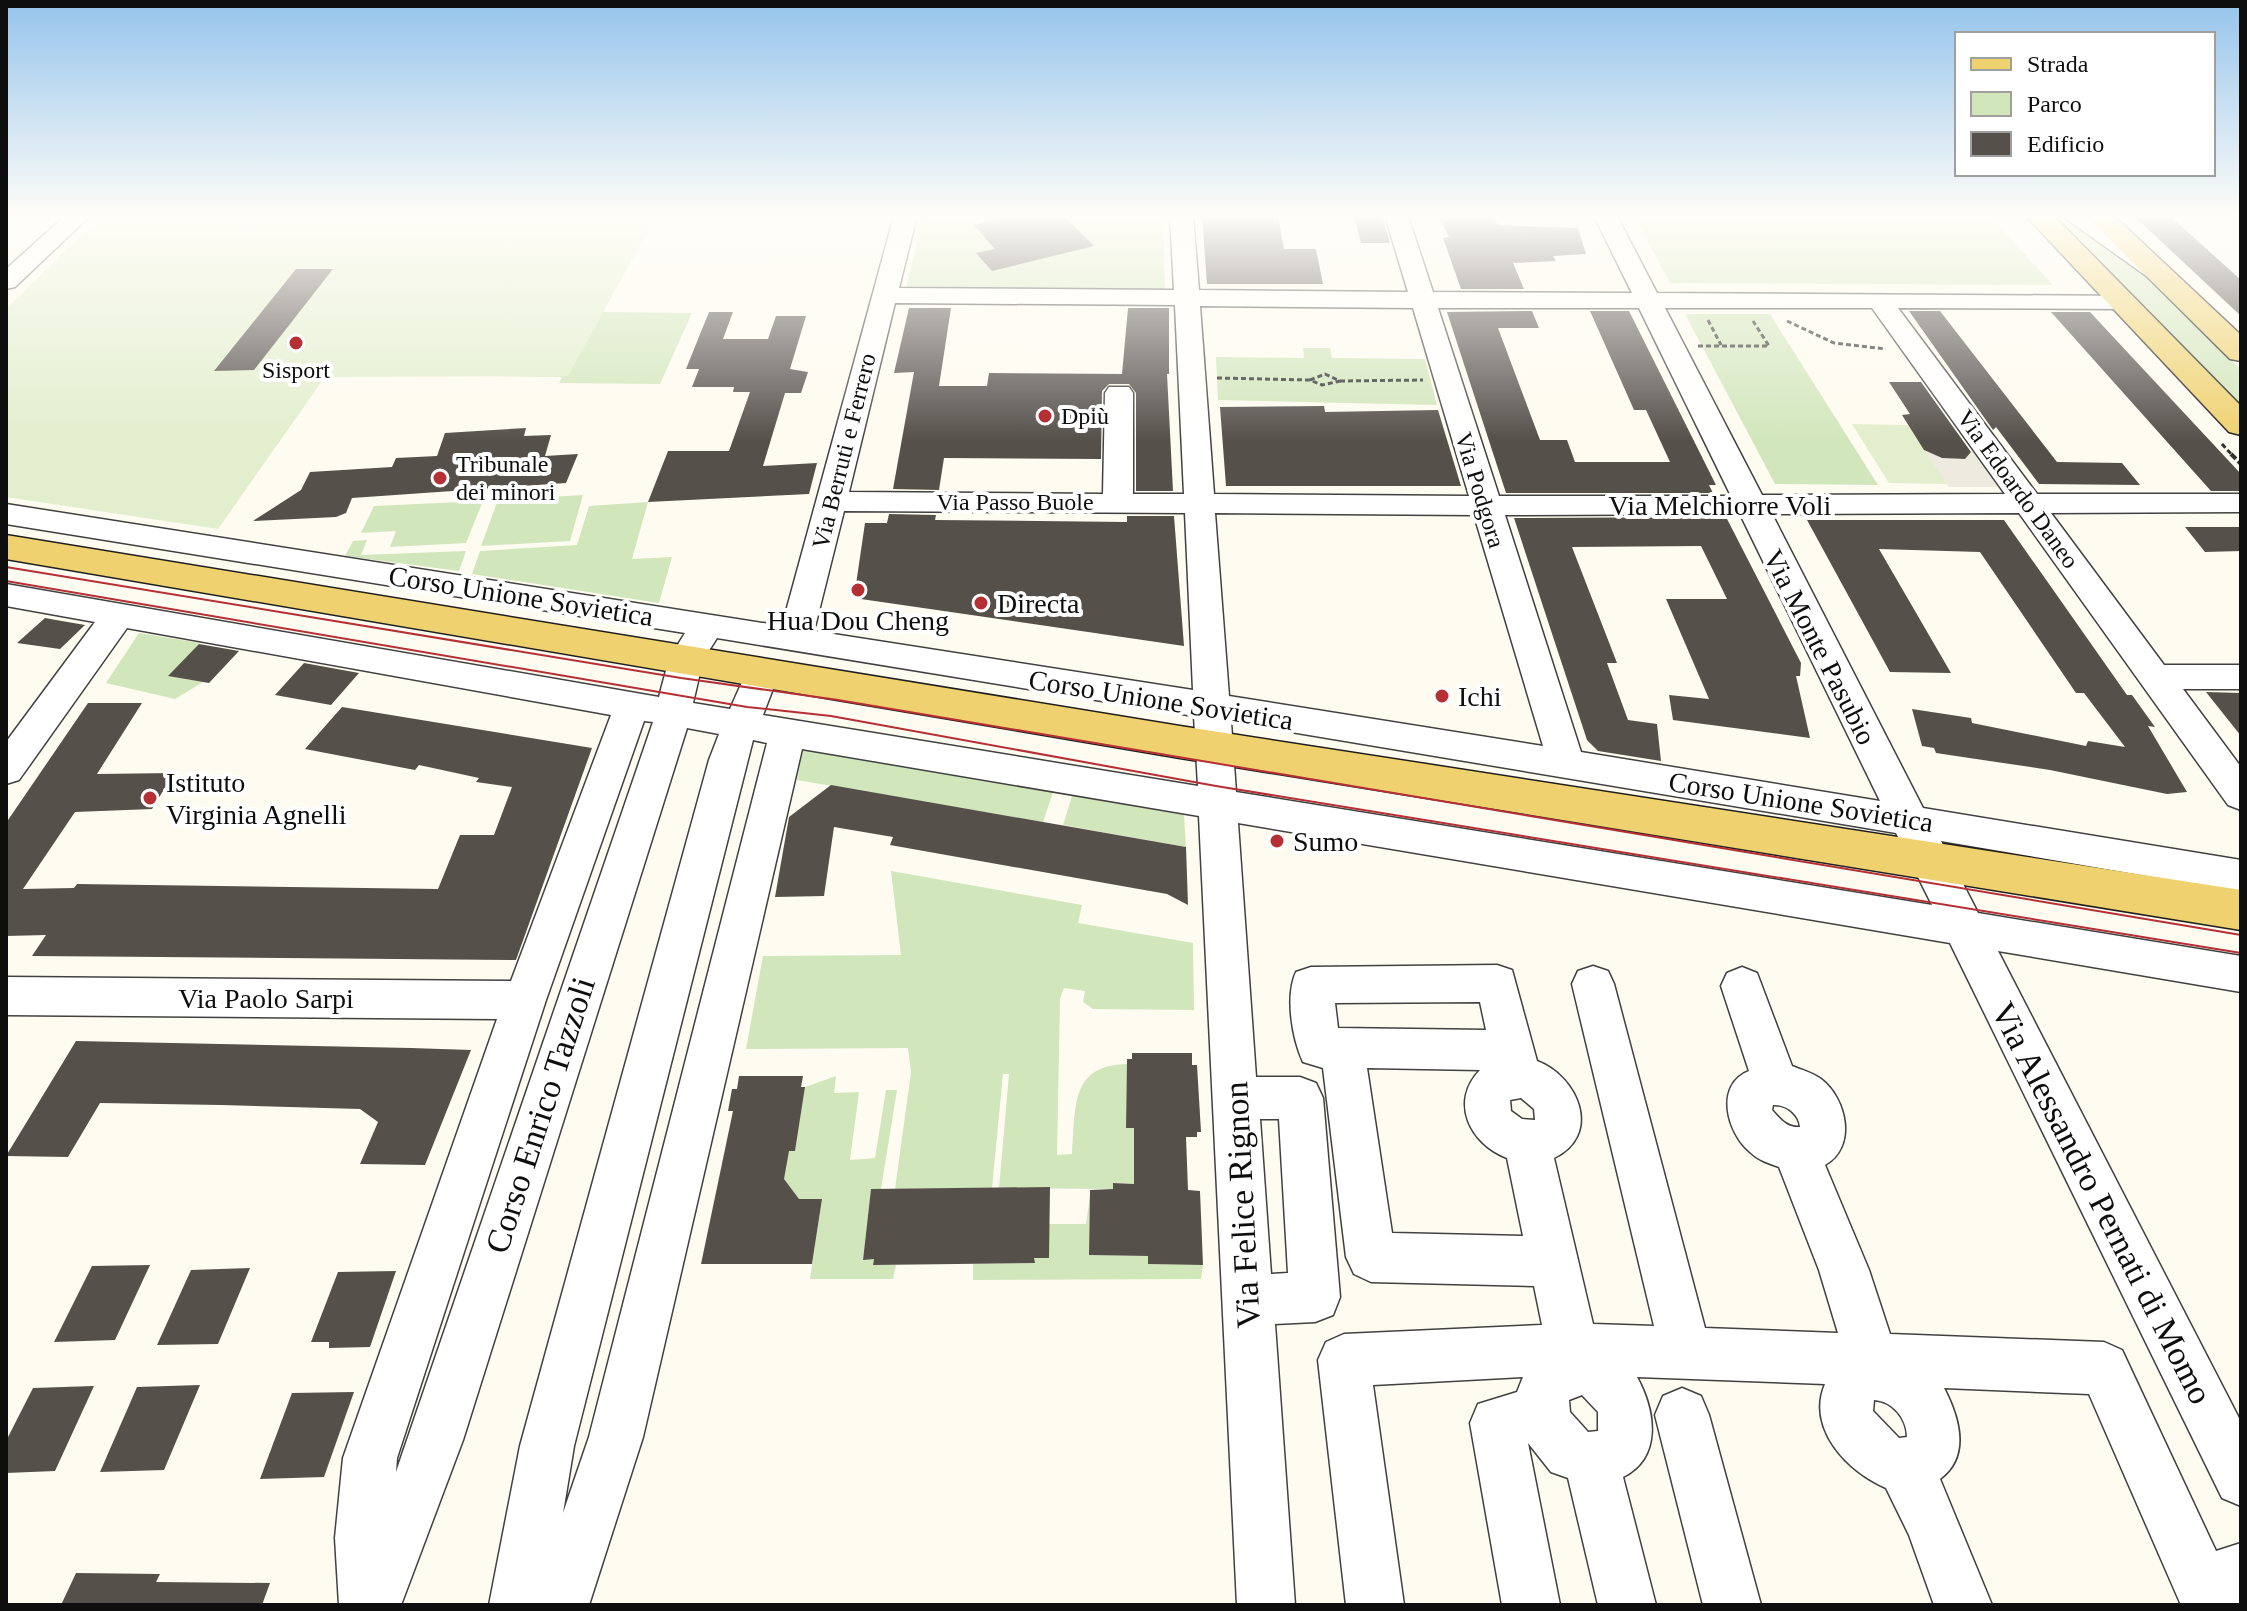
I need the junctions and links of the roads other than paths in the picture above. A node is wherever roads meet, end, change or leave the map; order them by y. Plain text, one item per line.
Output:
1 (885, 291) edge
2 (1187, 291) edge
3 (1420, 291) edge
4 (1644, 291) edge
5 (2112, 291) edge
6 (2178, 291) edge
7 (884, 295) junction
8 (1187, 299) junction
9 (1423, 300) junction
10 (1649, 301) junction
11 (2122, 301) junction
12 (1880, 302) junction
13 (2241, 352) edge
14 (1119, 393) dead end
15 (2241, 425) edge
16 (831, 501) junction
17 (1118, 503) junction
18 (2241, 503) edge
19 (1199, 504) junction
20 (1748, 505) junction
21 (2031, 505) junction
22 (1484, 506) junction
23 (6, 514) edge
24 (85, 543) junction
25 (6, 547) edge
26 (6, 595) edge
27 (119, 614) junction
28 (795, 640) junction
29 (697, 642) junction
30 (762, 673) junction
31 (2153, 677) junction
32 (2241, 677) edge
33 (652, 709) junction
34 (739, 724) junction
35 (1212, 728) junction
36 (788, 733) junction
37 (1566, 763) junction
38 (6, 770) edge
39 (2241, 795) edge
40 (1218, 806) junction
41 (1909, 820) junction
42 (1931, 861) junction
43 (2241, 876) edge
44 (2241, 910) edge
45 (1964, 927) junction
46 (2241, 974) edge
47 (1593, 984) dead end
48 (1742, 986) dead end
49 (6, 996) edge
50 (525, 1000) junction
51 (1342, 1047) junction
52 (1515, 1063) junction
53 (1236, 1098) junction
54 (1556, 1262) junction
55 (1248, 1300) junction
56 (1686, 1353) junction
57 (1575, 1358) junction
58 (1875, 1366) junction
59 (1542, 1413) junction
60 (1682, 1415) dead end
61 (1590, 1459) junction
62 (2241, 1479) edge
63 (2241, 1572) edge
64 (2241, 1585) edge
65 (370, 1605) edge
66 (518, 1605) edge
67 (560, 1605) edge
68 (1266, 1605) edge
69 (1375, 1605) edge
70 (1531, 1605) edge
71 (1627, 1605) edge
72 (1732, 1605) edge
73 (1963, 1605) edge
74 (2211, 1605) edge

1 - 7 street, Via Berruti e Ferrero
2 - 8 street
3 - 9 street, Via Podgora
4 - 10 street, Via Monte Pasubio
5 - 11 main road
6 - 13 main road
7 - 8 street
7 - 16 street, Via Berruti e Ferrero
8 - 9 street
8 - 19 street
9 - 10 street
9 - 22 street, Via Podgora
10 - 12 street
10 - 20 street, Via Monte Pasubio
11 - 12 street
11 - 15 main road
12 - 21 street, Via Edoardo Daneo
14 - 17 street
16 - 17 street, Via Passo Buole
16 - 28 street, Via Berruti e Ferrero
17 - 19 street, Via Passo Buole
18 - 21 street, Via Melchiorre Voli
19 - 22 street, Via Melchiorre Voli
19 - 35 street
20 - 21 street, Via Melchiorre Voli
20 - 22 street, Via Melchiorre Voli
20 - 41 street, Via Monte Pasubio
21 - 31 street, Via Edoardo Daneo
22 - 37 street, Via Podgora
23 - 24 street, Corso Unione Sovietica
24 - 25 main road, Corso Unione Sovietica
24 - 29 main road, Corso Unione Sovietica
26 - 27 street
27 - 33 street
27 - 38 street
28 - 29 street, Corso Unione Sovietica
28 - 35 street, Corso Unione Sovietica
29 - 30 main road, Corso Unione Sovietica
29 - 33 street, Corso Enrico Tazzoli
30 - 34 street
30 - 35 main road, Corso Unione Sovietica
31 - 32 street
31 - 39 street, Via Edoardo Daneo
33 - 34 street
33 - 50 street, Corso Enrico Tazzoli
33 - 65 street, Corso Enrico Tazzoli
34 - 36 street
34 - 66 street
35 - 37 street, Corso Unione Sovietica
35 - 40 street, Corso Unione Sovietica
35 - 42 main road, Corso Unione Sovietica
36 - 40 street
36 - 67 street
37 - 41 street, Corso Unione Sovietica
40 - 45 street
40 - 53 street, Via Felice Rignon
41 - 42 street, Via Monte Pasubio
41 - 43 street, Corso Unione Sovietica
42 - 44 main road, Corso Unione Sovietica
42 - 45 street, Corso Unione Sovietica
45 - 46 street
45 - 62 street, Via Alessandro Pernati di Momo
47 - 56 street
48 - 58 street
49 - 50 street, Via Paolo Sarpi
50 - 65 street, Corso Enrico Tazzoli
51 - 52 street
51 - 52 street
51 - 54 street
52 - 54 street
53 - 55 street, Via Felice Rignon
53 - 55 street
54 - 57 street
55 - 68 street, Via Felice Rignon
56 - 57 street
56 - 58 street
57 - 59 street
57 - 61 street
57 - 69 street
58 - 73 street
58 - 74 street
59 - 61 street
59 - 70 street
60 - 72 street
61 - 71 street
63 - 64 street

